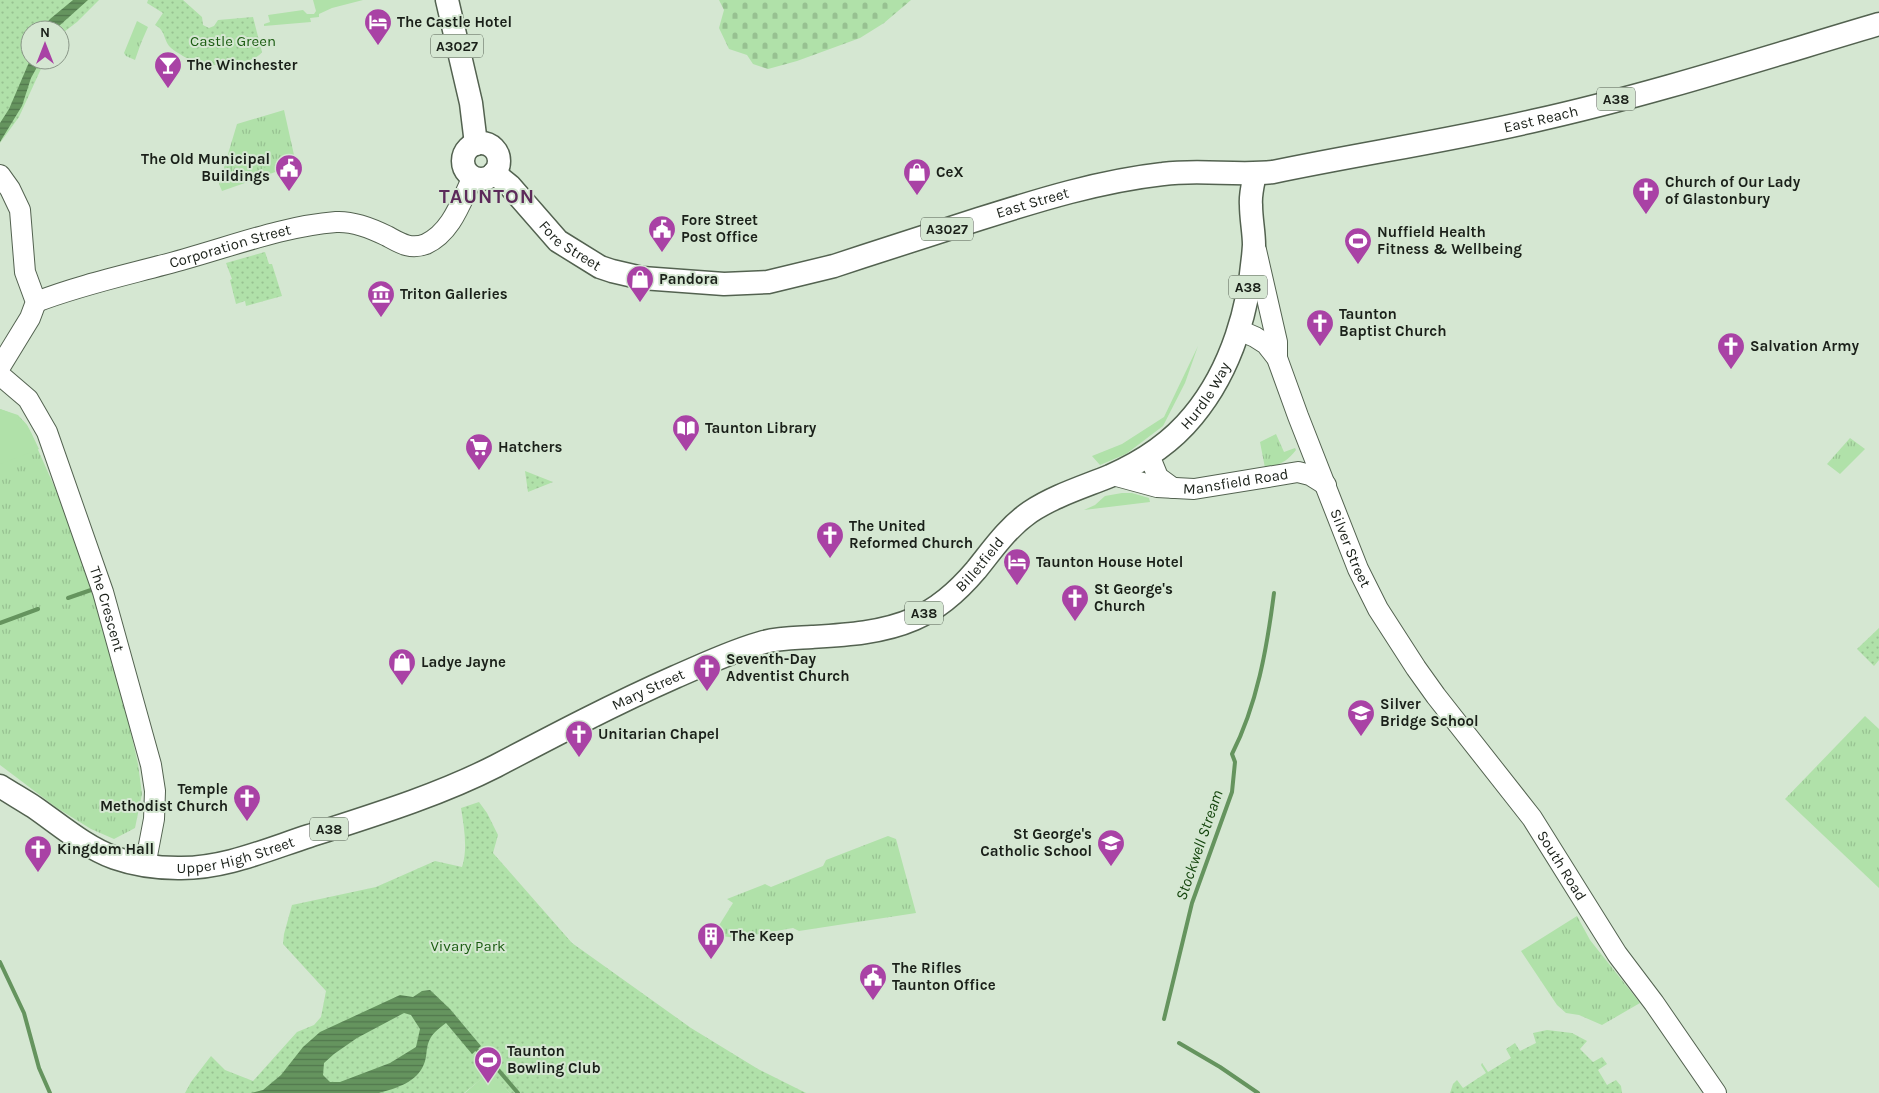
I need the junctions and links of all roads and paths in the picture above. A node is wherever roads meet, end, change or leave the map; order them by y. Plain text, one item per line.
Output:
1 (447, 0) edge
2 (1879, 24) edge
3 (1255, 174) junction
4 (0, 175) edge
5 (484, 175) junction
6 (1254, 243) junction
7 (668, 281) joint
8 (36, 302) junction
9 (1239, 330) junction
10 (1278, 358) junction
11 (0, 367) edge
12 (0, 375) edge
13 (1310, 448) junction
14 (1149, 455) junction
15 (1298, 472) junction
16 (1112, 475) junction
17 (1326, 485) junction
18 (1173, 488) junction
19 (1016, 523) joint
20 (798, 638) joint
21 (1400, 643) joint
22 (506, 760) joint
23 (0, 786) edge
24 (145, 866) junction
25 (1716, 1093) edge

1 - 5 main road, A3027
2 - 3 main road, East Reach / A38
3 - 6 main road, Hurdle Way / A38
3 - 7 main road, East Street / A3027
4 - 8 main road
5 - 7 main road, Fore Street / A3027
5 - 8 main road, Corporation Street
6 - 9 main road, Hurdle Way / A38
6 - 10 main road
8 - 11 main road
9 - 10 main road, Silver Street
9 - 14 main road, Hurdle Way / A38
10 - 13 main road, Silver Street
12 - 24 main road, The Crescent
13 - 15 main road
13 - 17 main road, Silver Street
14 - 16 main road, Hurdle Way / A38
14 - 18 main road, Mansfield Road
15 - 17 main road, Mansfield Road
15 - 18 main road, Mansfield Road
16 - 18 main road, Mansfield Road
16 - 19 main road, Hurdle Way / A38
17 - 21 main road, Silver Street
19 - 20 main road, Billetfield / A38
20 - 22 main road, Mary Street / A38
21 - 25 main road, South Road
22 - 24 main road, Upper High Street / A38
23 - 24 main road, Upper High Street / A38

